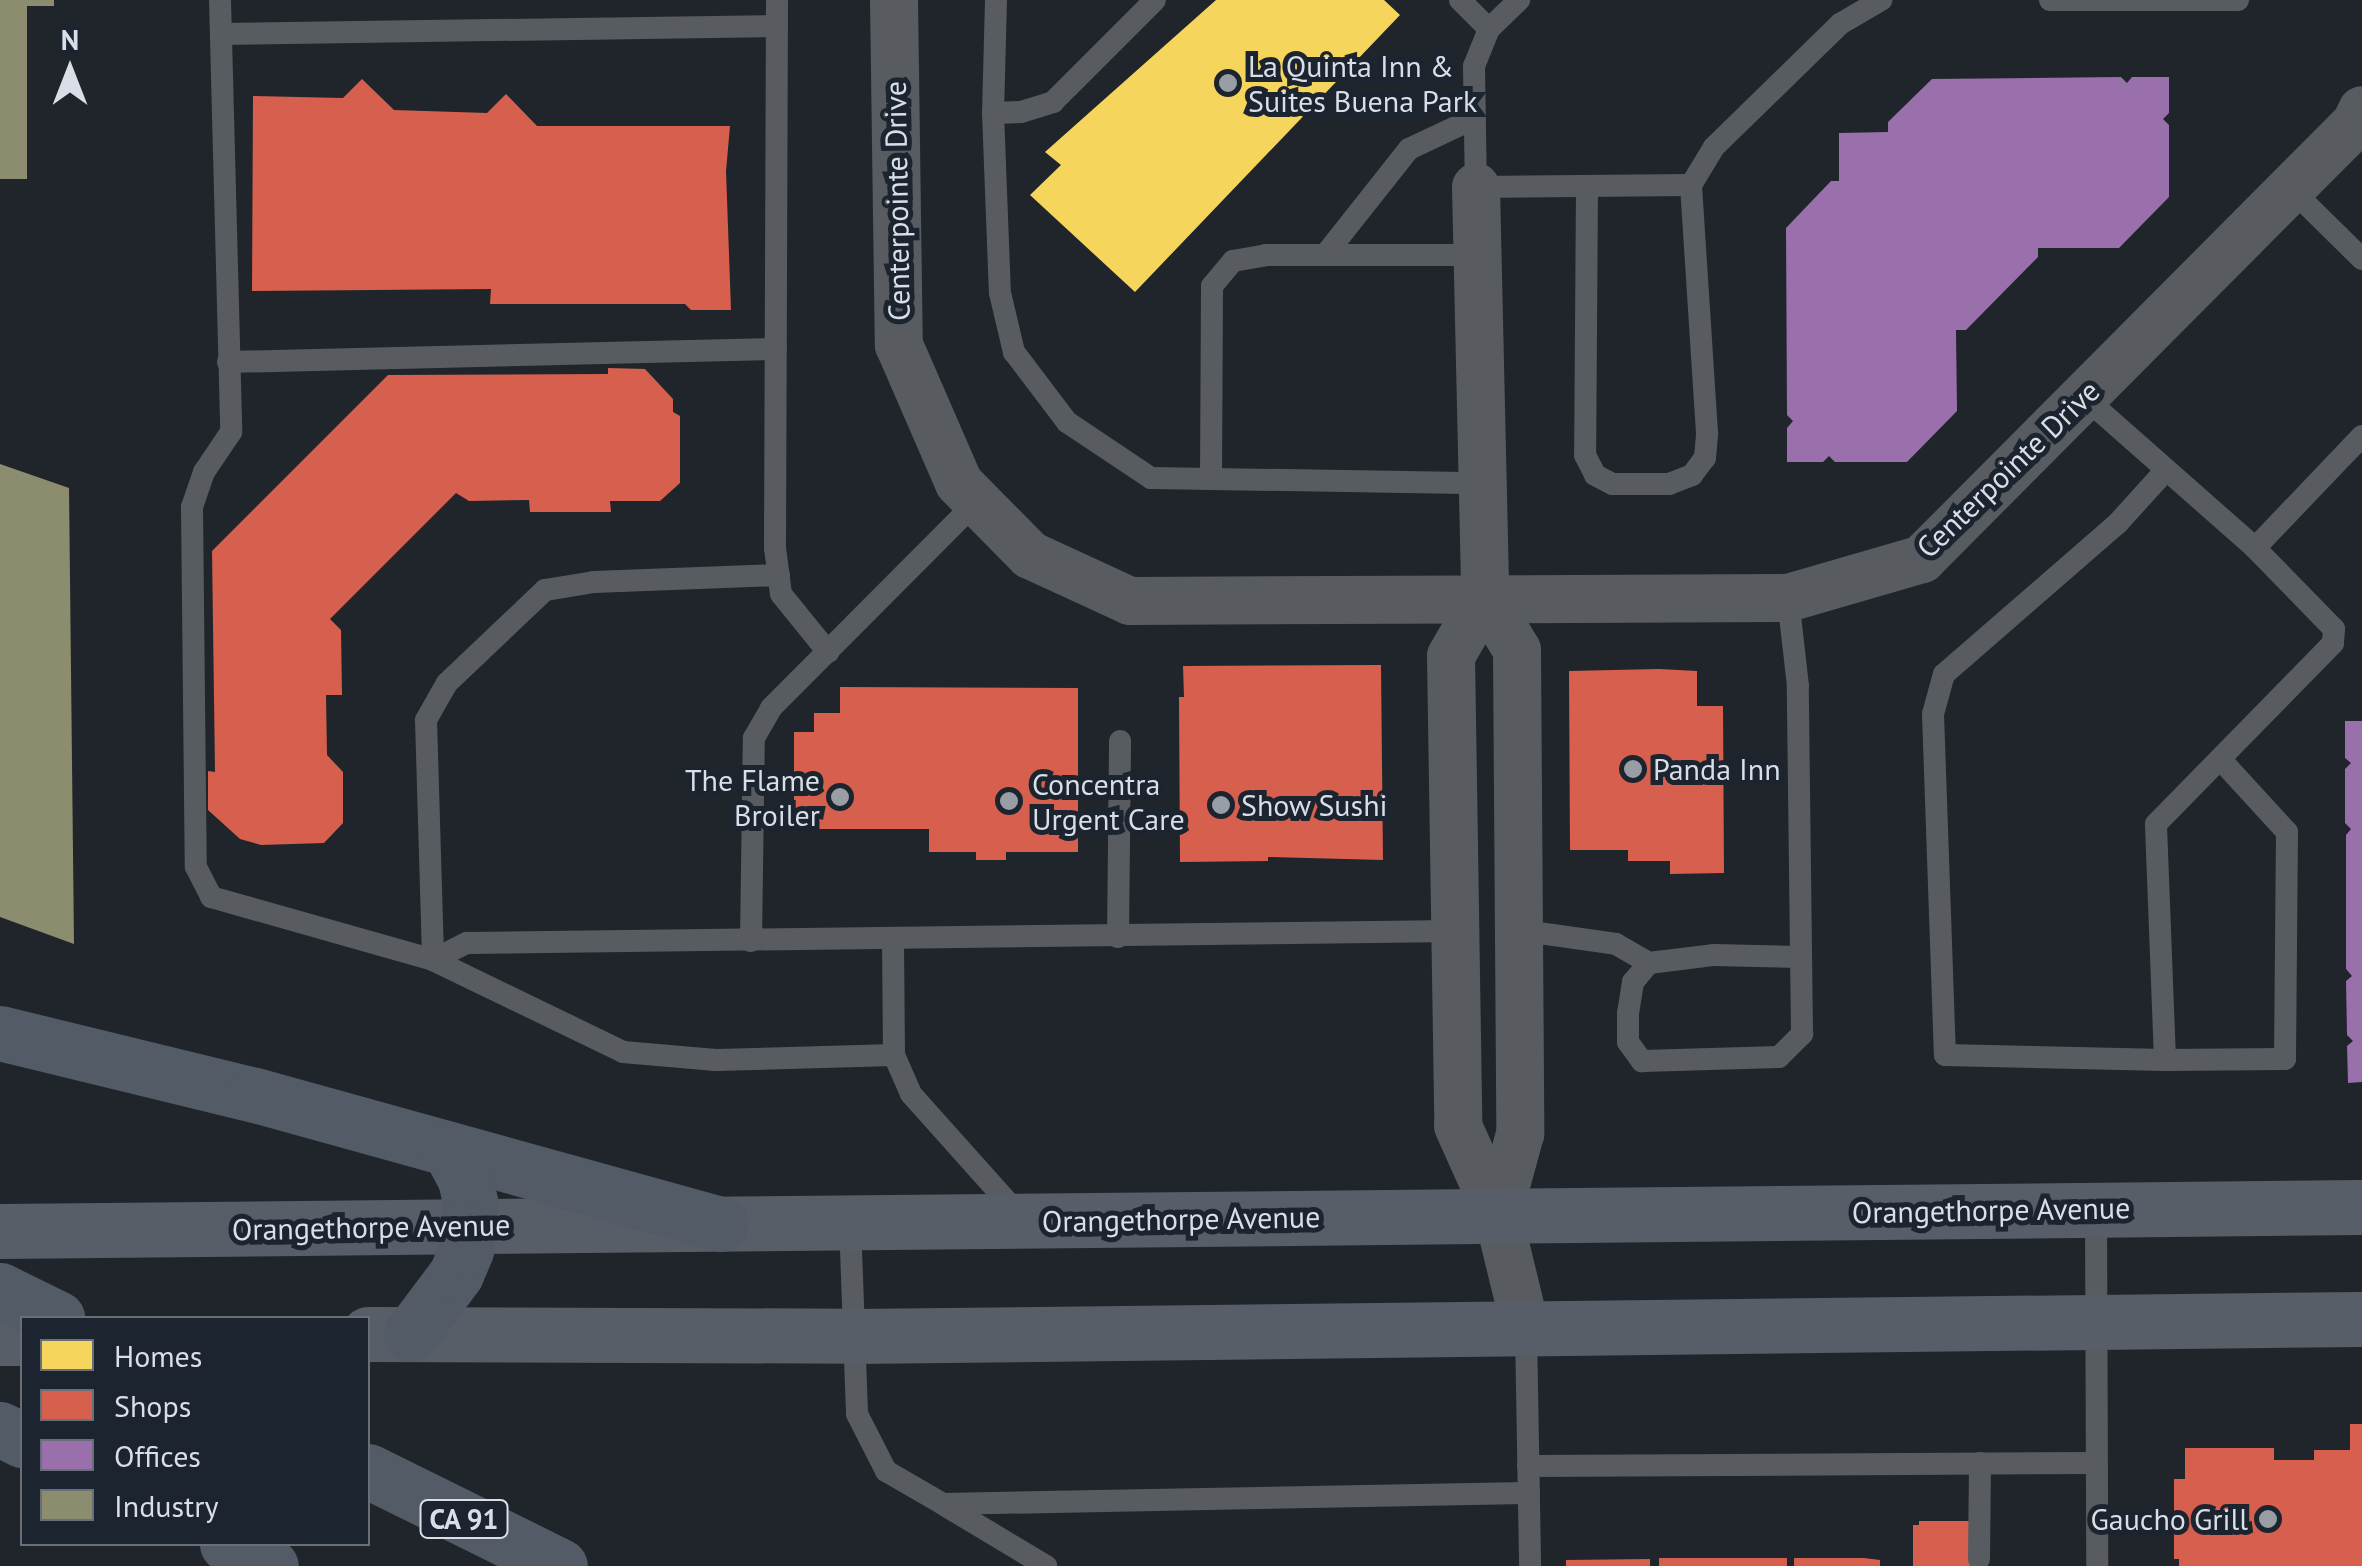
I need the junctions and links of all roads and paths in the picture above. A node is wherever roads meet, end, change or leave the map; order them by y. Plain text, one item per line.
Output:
1 (220, 0) edge
2 (777, 0) edge
3 (894, 0) edge
4 (996, 0) edge
5 (1155, 0) edge
6 (1460, 0) edge
7 (1519, 0) edge
8 (1881, 0) edge
9 (2050, 0) edge
10 (2238, 0) edge
11 (777, 26) junction
12 (1490, 30) junction
13 (221, 34) junction
14 (2362, 110) edge
15 (993, 113) junction
16 (1475, 118) junction
17 (1690, 185) junction
18 (1587, 186) junction
19 (1476, 187) junction
20 (2291, 189) junction
21 (1324, 255) junction
22 (1477, 255) junction
23 (2362, 260) edge
24 (776, 349) junction
25 (228, 362) junction
26 (2084, 397) junction
27 (2362, 436) edge
28 (2166, 470) junction
29 (1211, 479) junction
30 (1480, 483) junction
31 (977, 502) junction
32 (2255, 548) junction
33 (778, 575) junction
34 (1484, 597) junction
35 (1788, 598) junction
36 (828, 652) junction
37 (1120, 741) dead end
38 (2220, 759) junction
39 (1518, 930) junction
40 (1456, 931) junction
41 (1118, 937) junction
42 (893, 940) junction
43 (752, 941) junction
44 (1801, 957) junction
45 (432, 960) junction
46 (1649, 962) junction
47 (0, 1033) edge
48 (894, 1055) junction
49 (2165, 1060) junction
50 (450, 1149) junction
51 (2362, 1206) edge
52 (2096, 1209) junction
53 (1498, 1215) junction
54 (1025, 1221) junction
55 (850, 1222) junction
56 (720, 1224) junction
57 (470, 1227) junction
58 (0, 1230) edge
59 (0, 1290) edge
60 (54, 1316) edge
61 (2362, 1319) edge
62 (2094, 1321) junction
63 (1526, 1330) junction
64 (389, 1334) edge
65 (854, 1336) junction
66 (1980, 1463) junction
67 (2096, 1463) junction
68 (1528, 1466) junction
69 (370, 1473) edge
70 (1529, 1493) junction
71 (943, 1504) junction
72 (231, 1546) edge
73 (1979, 1559) dead end
74 (271, 1566) edge
75 (560, 1566) edge
76 (1046, 1566) edge
77 (1530, 1566) edge
78 (2097, 1566) edge

1 - 13 lane
2 - 11 lane
3 - 31 street, Centerpointe Drive
4 - 15 lane
5 - 15 lane
6 - 12 lane
7 - 12 lane
8 - 17 lane
9 - 10 lane
11 - 13 lane
11 - 24 lane
12 - 16 lane
13 - 25 lane
14 - 20 street, Centerpointe Drive
15 - 29 lane
16 - 19 lane
16 - 21 lane
17 - 18 lane
17 - 18 lane
18 - 19 lane
19 - 22 street
20 - 23 lane
20 - 26 street, Centerpointe Drive
21 - 22 lane
21 - 29 lane
22 - 30 street
24 - 25 lane
24 - 33 lane
25 - 45 lane
26 - 28 lane
26 - 35 street, Centerpointe Drive
27 - 32 lane
28 - 32 lane
28 - 49 lane
29 - 30 lane
30 - 34 street
31 - 34 street, Centerpointe Drive
31 - 36 lane
32 - 38 lane
33 - 36 lane
33 - 45 lane
34 - 35 street, Centerpointe Drive
34 - 39 street
34 - 40 street
35 - 44 lane
36 - 43 lane
37 - 41 lane
38 - 49 lane
38 - 49 lane
39 - 46 lane
39 - 53 street
40 - 41 lane
40 - 53 street
41 - 42 lane
42 - 43 lane
42 - 48 lane
43 - 45 lane
44 - 46 lane
44 - 46 lane
45 - 48 lane
47 - 50 highway
48 - 54 lane
50 - 56 highway
50 - 57 highway
51 - 52 main road, Orangethorpe Avenue
52 - 53 main road, Orangethorpe Avenue
52 - 62 lane
53 - 54 main road, Orangethorpe Avenue
53 - 63 street
54 - 55 main road, Orangethorpe Avenue
55 - 56 main road, Orangethorpe Avenue
55 - 65 lane
56 - 57 main road, Orangethorpe Avenue
57 - 58 main road, Orangethorpe Avenue
57 - 64 highway
59 - 60 highway
61 - 62 main road
62 - 63 main road
62 - 67 lane
63 - 65 main road
63 - 68 lane
64 - 65 main road
65 - 71 lane
66 - 67 lane
66 - 68 lane
66 - 73 lane
67 - 78 lane
68 - 70 lane
69 - 75 highway, CA 91
70 - 71 lane
70 - 77 lane
71 - 76 lane
72 - 74 highway

